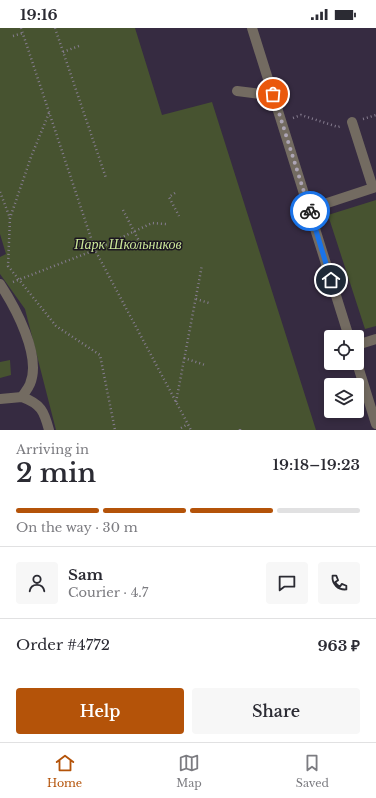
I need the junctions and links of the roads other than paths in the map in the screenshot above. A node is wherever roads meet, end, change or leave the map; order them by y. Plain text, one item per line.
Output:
1 (252, 28) edge
2 (237, 91) dead end
3 (273, 94) junction
4 (352, 122) road end
5 (374, 187) edge
6 (309, 209) junction
7 (0, 284) edge
8 (347, 330) edge
9 (376, 339) edge
10 (364, 343) edge
11 (359, 370) edge
12 (22, 397) junction
13 (0, 399) edge
14 (376, 424) edge
15 (49, 430) edge

1 - 3 street
2 - 3 street
3 - 6 street
4 - 5 street
5 - 6 street
6 - 8 street
7 - 12 street
9 - 10 street
11 - 14 street
12 - 13 street
12 - 15 street

